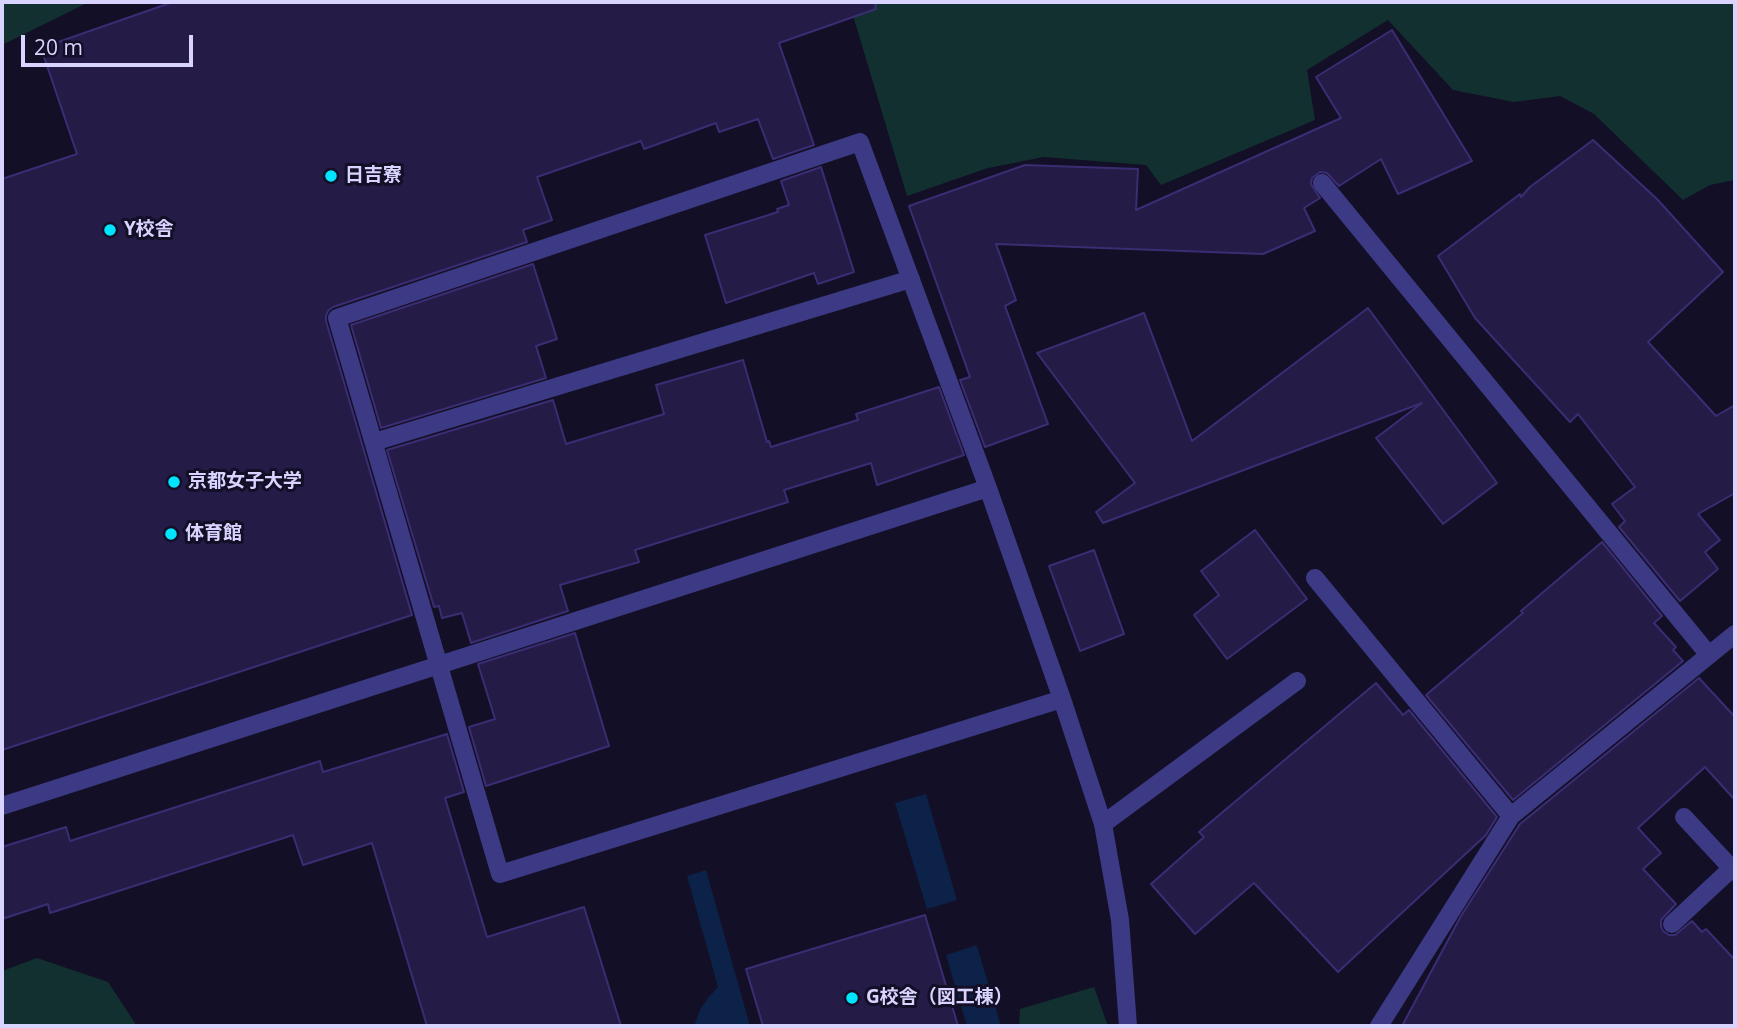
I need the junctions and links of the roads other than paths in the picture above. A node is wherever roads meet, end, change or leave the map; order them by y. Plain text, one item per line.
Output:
1 (1322, 183) dead end
2 (911, 279) junction
3 (374, 442) junction
4 (988, 488) junction
5 (1315, 578) dead end
6 (1735, 634) edge
7 (1709, 655) junction
8 (439, 665) junction
9 (1297, 681) dead end
10 (1062, 699) junction
11 (2, 806) edge
12 (1511, 816) junction
13 (1684, 817) dead end
14 (1103, 824) junction
15 (1734, 870) edge
16 (1672, 924) dead end
17 (1128, 1026) edge
18 (1379, 1026) edge

1 - 7 street
2 - 3 street
2 - 3 street
2 - 4 street
3 - 8 street
4 - 8 street
4 - 10 street
5 - 12 street
6 - 7 street
7 - 12 street
8 - 10 street
8 - 11 street
9 - 14 street
10 - 14 street
12 - 18 street
13 - 15 street
14 - 17 street
15 - 16 street

